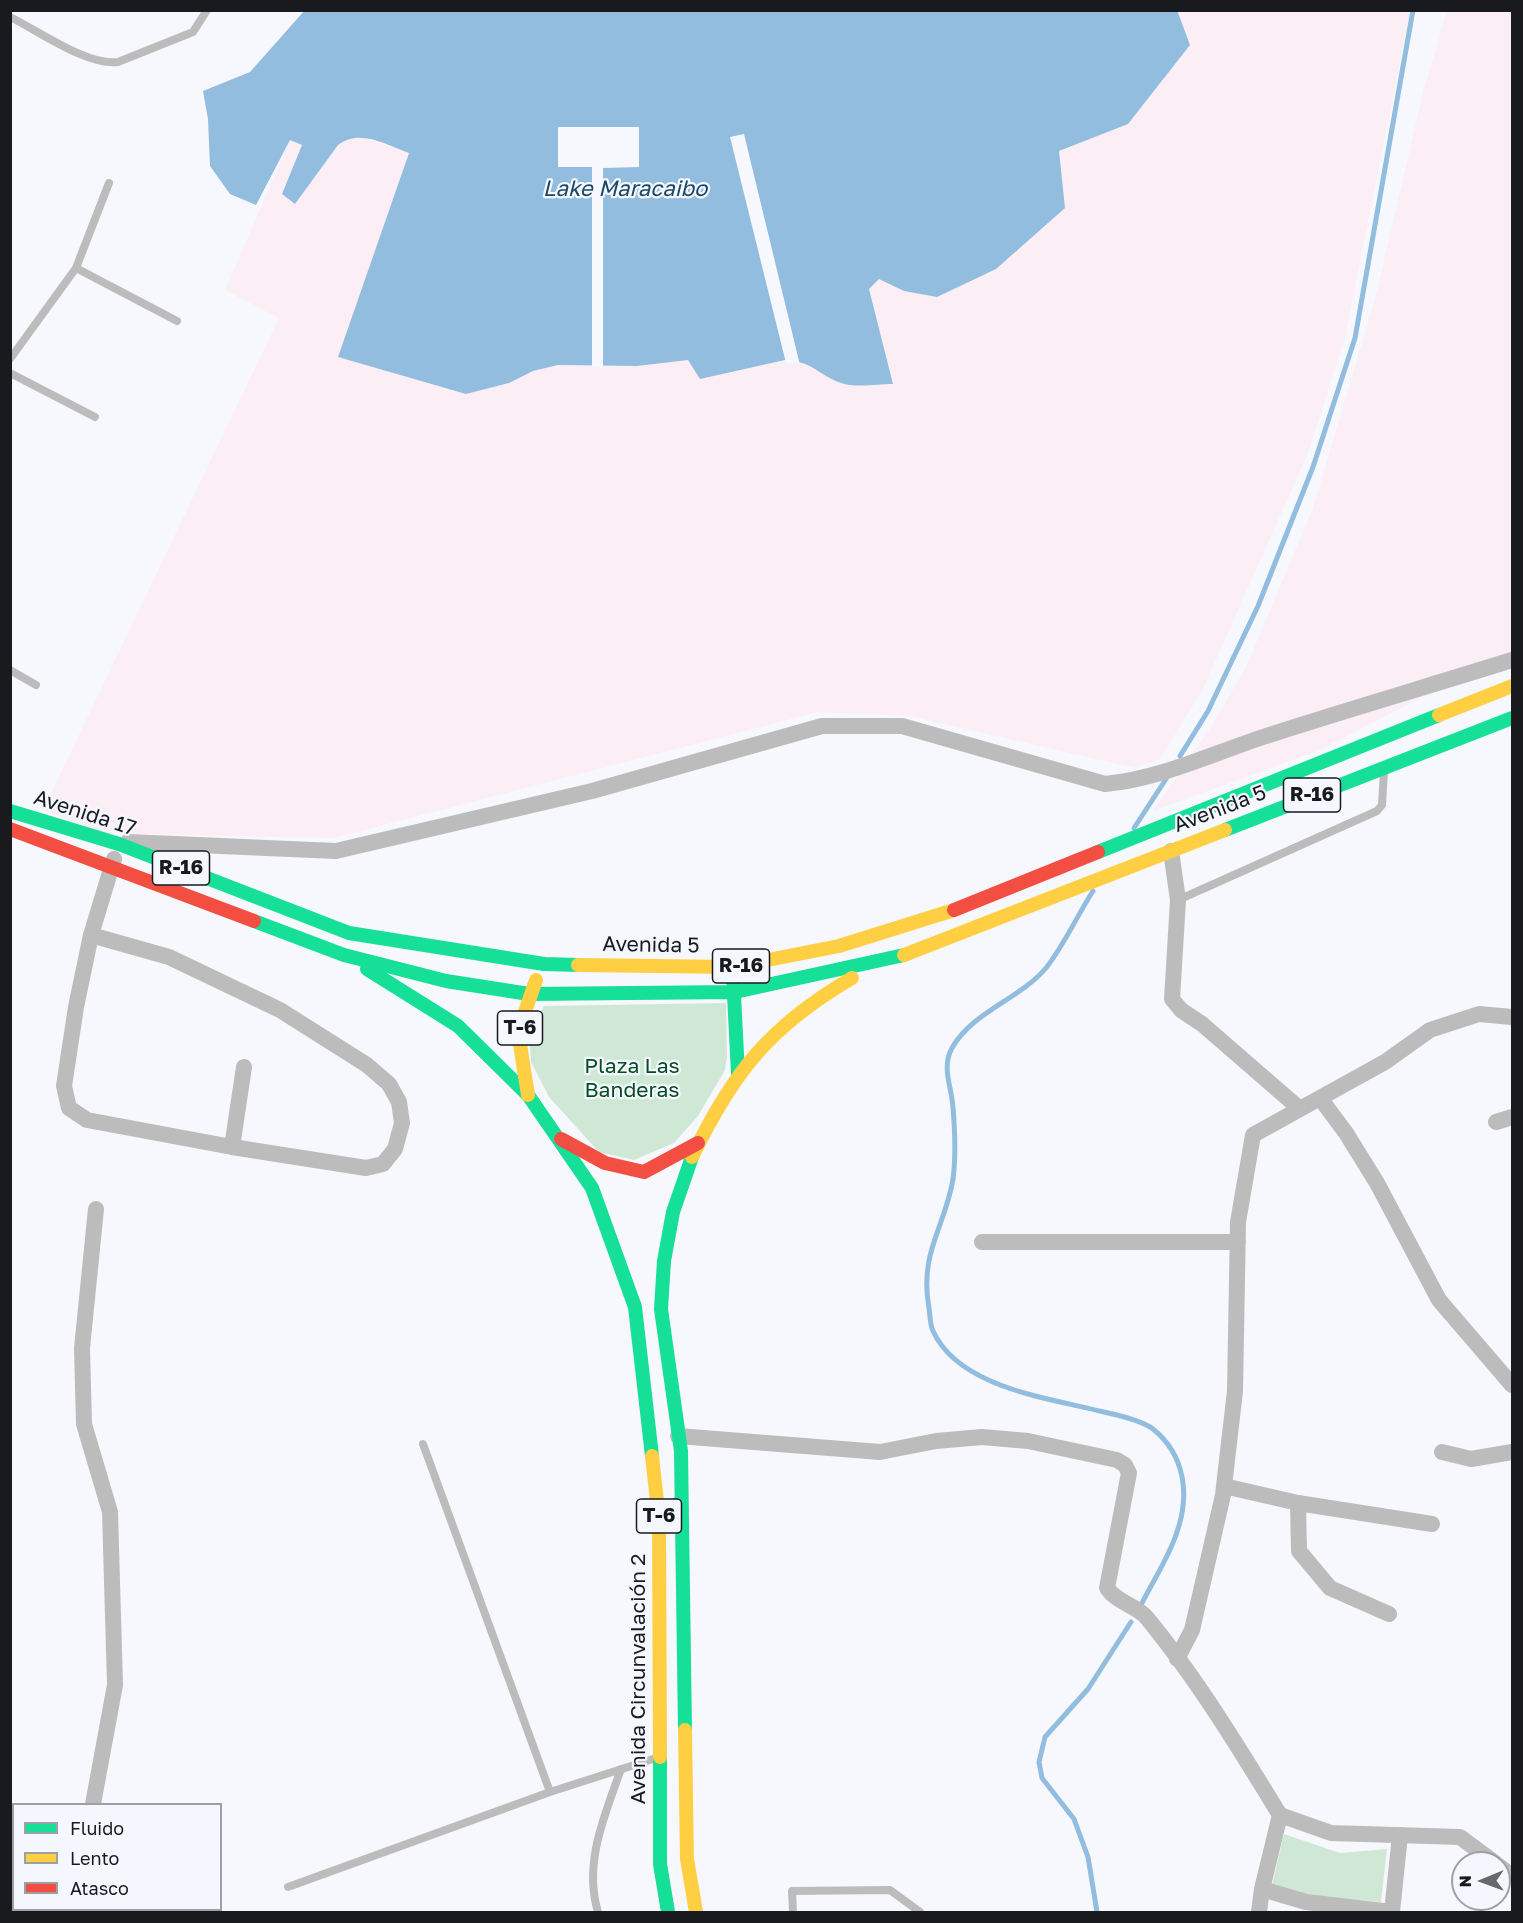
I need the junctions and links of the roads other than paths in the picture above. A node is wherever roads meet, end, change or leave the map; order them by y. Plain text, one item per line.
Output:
1 (207, 10) edge
2 (10, 17) edge
3 (110, 183) dead end
4 (76, 268) junction
5 (177, 321) dead end
6 (10, 359) edge
7 (10, 373) edge
8 (95, 417) dead end
9 (1512, 660) edge
10 (10, 670) edge
11 (36, 685) dead end
12 (1512, 686) edge
13 (1512, 718) edge
14 (1384, 767) junction
15 (10, 811) edge
16 (10, 829) edge
17 (119, 844) junction
18 (1171, 850) junction
19 (112, 867) junction
20 (1178, 900) junction
21 (349, 933) joint
22 (91, 935) junction
23 (344, 955) junction
24 (892, 960) junction
25 (544, 964) junction
26 (732, 967) junction
27 (735, 992) junction
28 (529, 994) junction
29 (1512, 1017) edge
30 (244, 1067) dead end
31 (738, 1074) junction
32 (528, 1095) junction
33 (1320, 1098) junction
34 (1300, 1109) junction
35 (558, 1137) junction
36 (698, 1143) junction
37 (232, 1148) junction
38 (96, 1209) dead end
39 (982, 1242) dead end
40 (1238, 1242) junction
41 (1512, 1385) edge
42 (678, 1436) junction
43 (423, 1444) dead end
44 (1442, 1452) dead end
45 (1512, 1452) edge
46 (1224, 1486) junction
47 (1298, 1503) junction
48 (1432, 1524) dead end
49 (1389, 1614) dead end
50 (1176, 1659) junction
51 (659, 1756) junction
52 (621, 1769) junction
53 (550, 1792) junction
54 (93, 1803) edge
55 (1280, 1815) junction
56 (1400, 1835) junction
57 (1479, 1851) edge
58 (288, 1887) dead end
59 (1262, 1889) junction
60 (597, 1912) edge
61 (668, 1912) edge
62 (696, 1912) edge
63 (793, 1912) edge
64 (920, 1912) edge
65 (1259, 1912) edge

1 - 2 lane
3 - 4 lane
4 - 5 lane
4 - 6 lane
7 - 8 lane
9 - 17 street
10 - 11 lane
12 - 26 main road, Avenida 5 / R-16
13 - 14 main road, Avenida 5 / R-16
14 - 18 main road, Avenida 5 / R-16
14 - 20 lane
15 - 17 main road, Avenida 17 / R-16
16 - 19 main road, Avenida 17 / R-16
17 - 19 street
17 - 21 main road, Avenida 17 / R-16
18 - 20 street
18 - 24 main road, Avenida 5 / R-16
19 - 22 street
19 - 23 main road, Avenida 17 / R-16
20 - 34 street
21 - 25 main road, Avenida 5 / R-16
22 - 37 street
22 - 37 street
23 - 28 main road, R-16
23 - 32 main road, Avenida Circunvalación 2
24 - 27 main road, R-16
24 - 31 main road
25 - 26 main road, Avenida 5 / R-16
25 - 28 main road, T-6
26 - 27 main road
27 - 28 main road, R-16
27 - 31 main road
28 - 32 main road, T-6
29 - 33 street
30 - 37 street
31 - 36 main road, T-6
32 - 35 main road, Avenida Circunvalación 2 / T-6
33 - 34 street
33 - 41 street
34 - 40 street
35 - 36 main road
35 - 51 main road, Avenida Circunvalación 2 / T-6
36 - 42 main road, T-6
38 - 54 street
39 - 40 street
40 - 46 street
42 - 50 street
42 - 62 main road, T-6
43 - 53 lane
44 - 45 street
46 - 47 street
46 - 50 street
47 - 48 street
47 - 49 street
50 - 55 street
51 - 52 lane
51 - 61 main road, Avenida Circunvalación 2 / T-6
52 - 53 lane
52 - 60 lane
53 - 58 lane
55 - 56 street
55 - 59 street
56 - 57 street
56 - 59 street
59 - 65 street
63 - 64 lane

